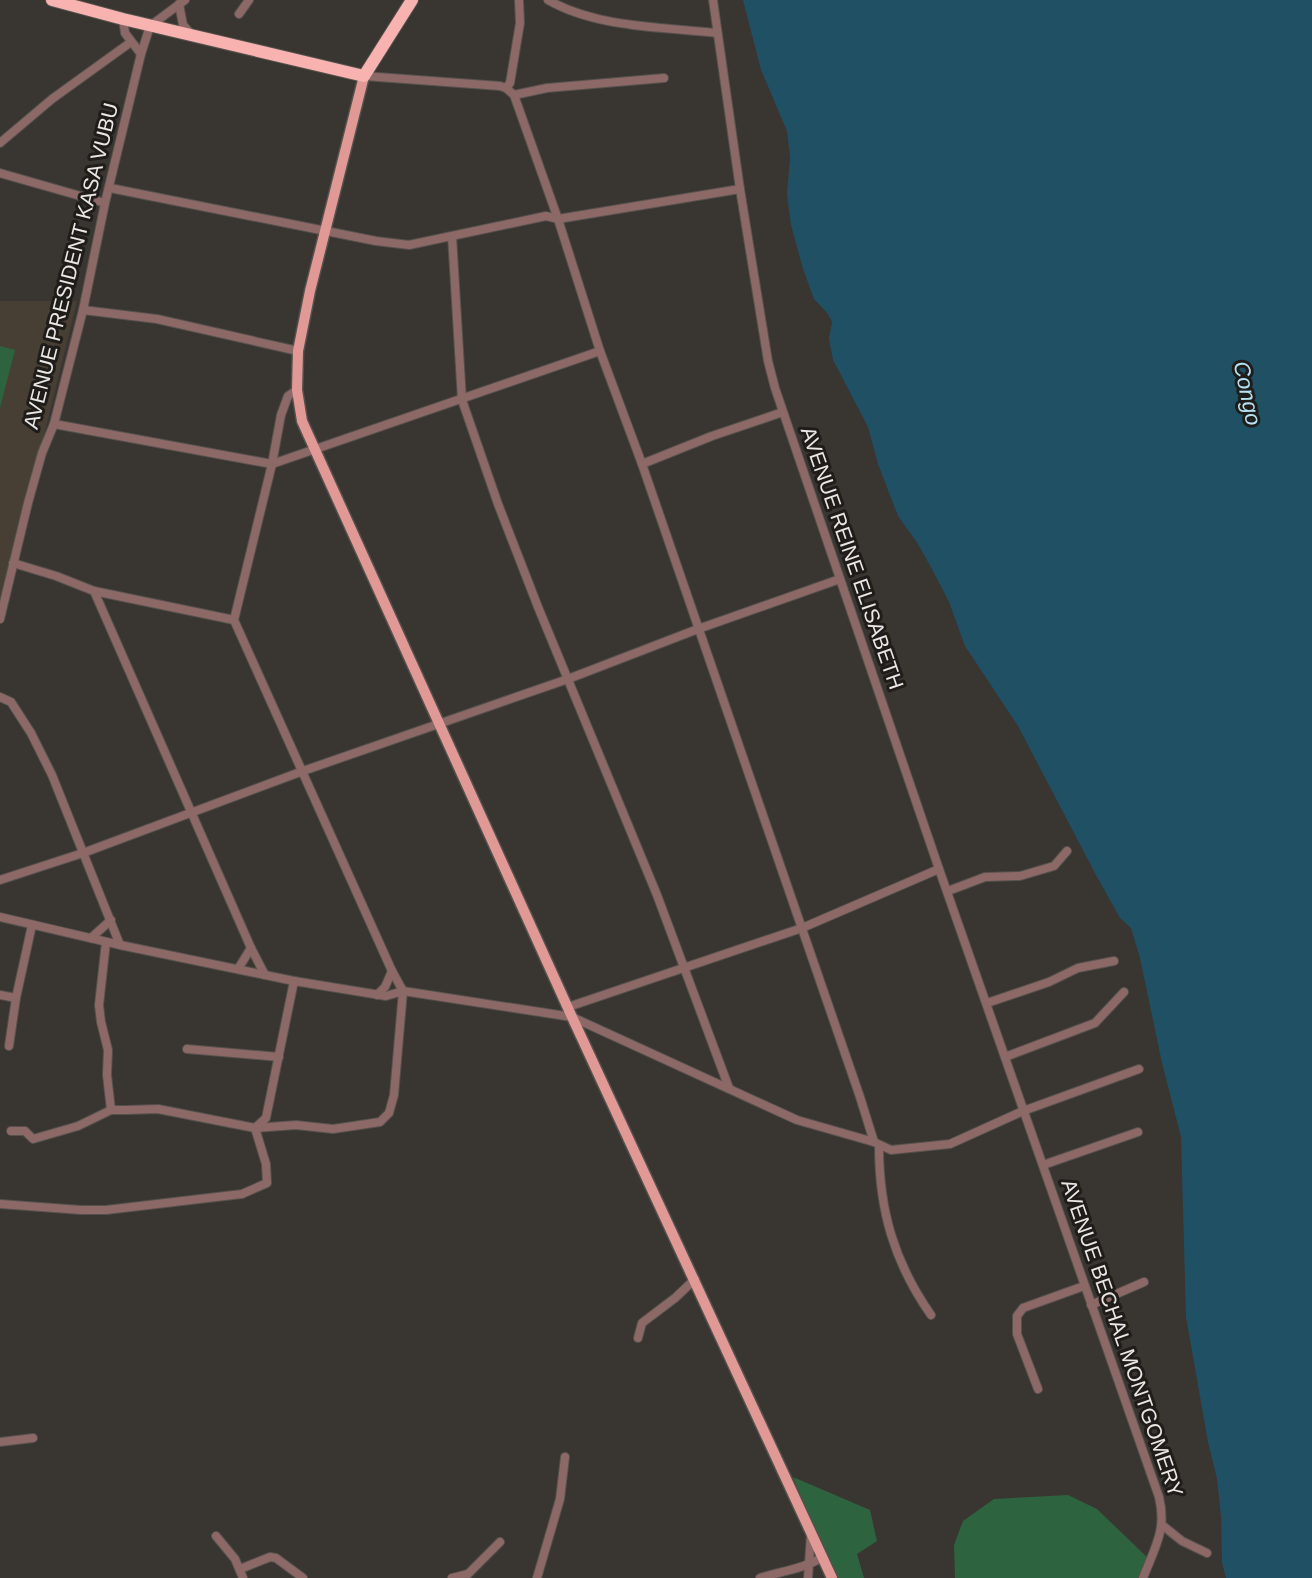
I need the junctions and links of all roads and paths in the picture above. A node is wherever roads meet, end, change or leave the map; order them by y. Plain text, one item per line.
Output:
1 (52, 0) edge
2 (249, 0) edge
3 (412, 0) edge
4 (519, 0) edge
5 (548, 0) edge
6 (713, 0) edge
7 (182, 2) edge
8 (239, 14) dead end
9 (123, 19) junction
10 (150, 26) junction
11 (717, 33) junction
12 (192, 35) junction
13 (131, 42) junction
14 (141, 54) junction
15 (364, 76) junction
16 (664, 78) dead end
17 (507, 88) junction
18 (514, 95) junction
19 (0, 142) edge
20 (0, 173) edge
21 (110, 188) junction
22 (740, 189) junction
23 (105, 203) junction
24 (558, 219) junction
25 (326, 230) junction
26 (452, 236) junction
27 (83, 310) junction
28 (298, 351) junction
29 (600, 351) junction
30 (297, 390) junction
31 (462, 400) junction
32 (783, 412) junction
33 (54, 424) junction
34 (312, 449) junction
35 (272, 464) junction
36 (642, 464) junction
37 (13, 563) junction
38 (840, 579) junction
39 (94, 591) junction
40 (0, 619) edge
41 (234, 620) junction
42 (698, 629) junction
43 (568, 679) junction
44 (0, 697) edge
45 (439, 723) junction
46 (303, 771) junction
47 (191, 813) junction
48 (1068, 851) dead end
49 (83, 853) junction
50 (939, 869) junction
51 (0, 880) edge
52 (948, 891) junction
53 (0, 917) edge
54 (111, 920) junction
55 (32, 925) junction
56 (801, 928) junction
57 (91, 938) junction
58 (106, 942) junction
59 (120, 945) junction
60 (251, 948) junction
61 (1114, 961) dead end
62 (685, 967) junction
63 (238, 969) junction
64 (392, 971) junction
65 (265, 975) junction
66 (294, 981) junction
67 (403, 991) junction
68 (1124, 992) dead end
69 (0, 994) edge
70 (377, 995) junction
71 (16, 998) junction
72 (987, 1004) junction
73 (570, 1012) junction
74 (9, 1046) dead end
75 (188, 1049) dead end
76 (279, 1057) junction
77 (1005, 1057) junction
78 (1138, 1069) dead end
79 (729, 1088) junction
80 (111, 1110) junction
81 (1023, 1111) junction
82 (255, 1128) junction
83 (11, 1131) dead end
84 (1138, 1132) dead end
85 (876, 1144) junction
86 (1043, 1165) junction
87 (0, 1204) edge
88 (695, 1279) junction
89 (1144, 1282) dead end
90 (1084, 1286) junction
91 (1090, 1305) junction
92 (931, 1315) dead end
93 (638, 1338) dead end
94 (1038, 1389) dead end
95 (33, 1438) dead end
96 (0, 1442) edge
97 (565, 1457) dead end
98 (1162, 1525) junction
99 (811, 1532) junction
100 (216, 1536) dead end
101 (500, 1542) dead end
102 (1207, 1553) dead end
103 (823, 1557) junction
104 (807, 1566) junction
105 (240, 1569) junction
106 (243, 1578) edge
107 (303, 1578) edge
108 (452, 1578) edge
109 (537, 1578) edge
110 (760, 1578) edge
111 (808, 1578) edge
112 (832, 1578) edge
113 (1143, 1578) edge

1 - 9 highway
2 - 8 street
3 - 15 highway
4 - 17 street
5 - 11 street
6 - 11 street, AVENUE REINE ELISABETH
7 - 10 street
7 - 12 street
9 - 10 highway
9 - 13 street
10 - 12 highway
10 - 14 street, AVENUE PRESIDENT KASA VUBU
11 - 22 street, AVENUE REINE ELISABETH
12 - 15 highway
13 - 14 street
13 - 19 street
14 - 21 street, AVENUE PRESIDENT KASA VUBU
15 - 17 street
15 - 25 main road
16 - 18 street
17 - 18 street
18 - 24 street
20 - 23 street
21 - 23 street, AVENUE PRESIDENT KASA VUBU
21 - 25 street
22 - 24 street
22 - 32 street, AVENUE REINE ELISABETH
23 - 27 street, AVENUE PRESIDENT KASA VUBU
24 - 26 street
24 - 29 street
25 - 26 street
25 - 28 main road
26 - 31 street
27 - 28 street
27 - 33 street, AVENUE PRESIDENT KASA VUBU
28 - 30 main road
29 - 31 street
29 - 36 street
30 - 34 main road
30 - 35 street
31 - 34 street
31 - 43 street
32 - 36 street
32 - 38 street, AVENUE REINE ELISABETH
33 - 35 street
33 - 37 street, AVENUE PRESIDENT KASA VUBU
34 - 35 street
34 - 45 main road
35 - 41 street
36 - 42 street
37 - 39 street
37 - 40 street, AVENUE PRESIDENT KASA VUBU
38 - 42 street
38 - 50 street, AVENUE REINE ELISABETH
39 - 41 street
39 - 47 street
41 - 46 street
42 - 43 street
42 - 56 street
43 - 45 street
43 - 62 street
44 - 49 street
45 - 46 street
45 - 73 main road
46 - 47 street
46 - 64 street
47 - 49 street
47 - 60 street
48 - 52 street
49 - 51 street
49 - 54 street
50 - 52 street, AVENUE REINE ELISABETH
50 - 56 street
52 - 72 street, AVENUE REINE ELISABETH
53 - 55 street
54 - 57 street
54 - 59 street
55 - 57 street
55 - 71 street
56 - 62 street
56 - 85 street
57 - 58 street
58 - 59 street
58 - 80 street
59 - 63 street
60 - 63 street
60 - 65 street
61 - 72 street
62 - 73 street
62 - 79 street
63 - 65 street
64 - 67 street
64 - 70 street
65 - 66 street
66 - 70 street
66 - 76 street
67 - 70 street
67 - 73 street
67 - 82 street
68 - 77 street
69 - 71 street
71 - 74 street
72 - 77 street, AVENUE REINE ELISABETH
73 - 79 street
73 - 88 main road
75 - 76 street
76 - 82 street
77 - 81 street, AVENUE REINE ELISABETH
78 - 81 street
79 - 85 street
80 - 82 street
80 - 83 street
81 - 85 street
81 - 86 street, AVENUE BECHAL MONTGOMERY
82 - 87 street
84 - 86 street
85 - 92 street
86 - 90 street, AVENUE BECHAL MONTGOMERY
88 - 93 street
88 - 99 main road
89 - 91 street
90 - 91 street, AVENUE BECHAL MONTGOMERY
90 - 94 street
91 - 98 street, AVENUE BECHAL MONTGOMERY
95 - 96 street
97 - 109 street
98 - 102 street
98 - 113 street, AVENUE BECHAL MONTGOMERY
99 - 103 main road
99 - 104 street
100 - 105 street
101 - 108 street
103 - 104 street
103 - 112 main road
104 - 110 street
104 - 111 street
105 - 106 street
105 - 107 street

